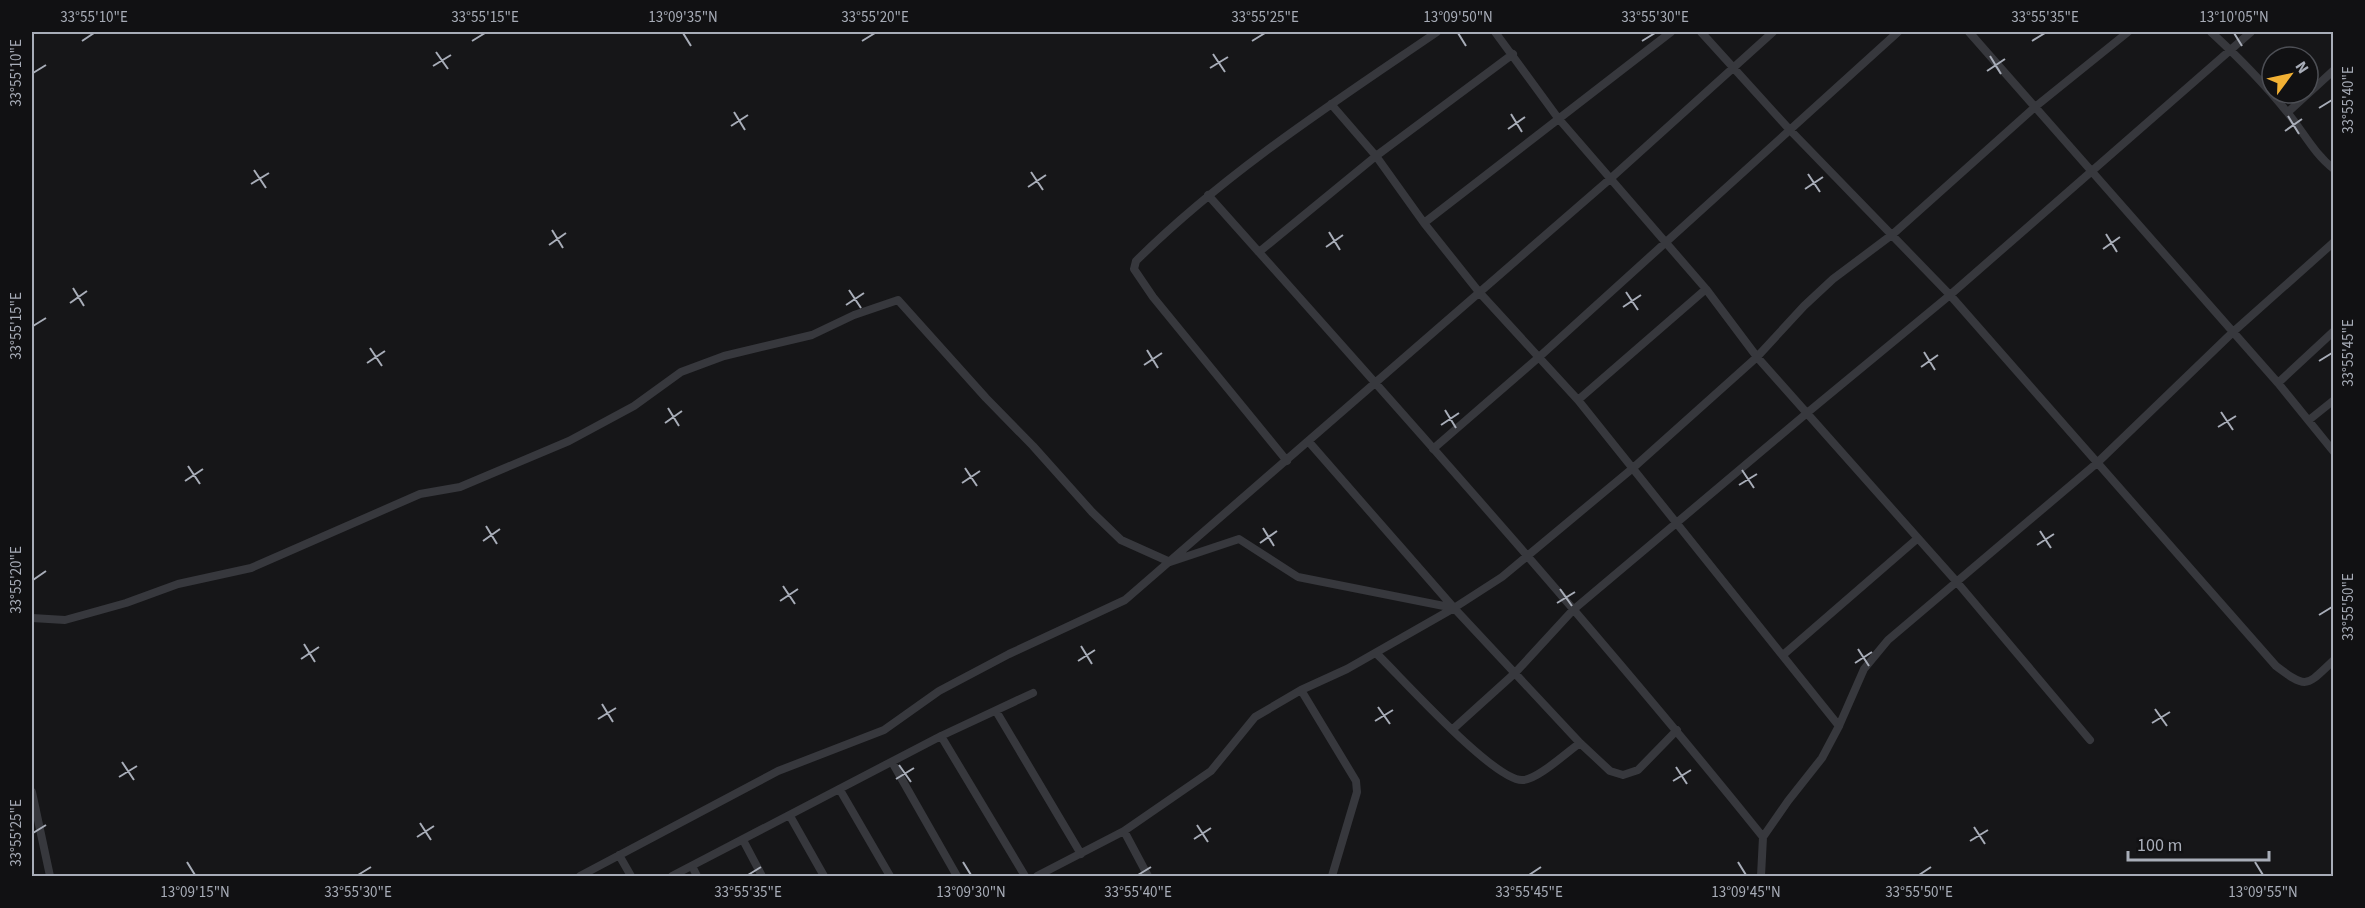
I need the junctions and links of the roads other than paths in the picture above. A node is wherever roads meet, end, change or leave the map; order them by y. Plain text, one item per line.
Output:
1 (1437, 32) edge
2 (1495, 32) edge
3 (1671, 32) edge
4 (1701, 32) edge
5 (1773, 32) edge
6 (1898, 32) edge
7 (1969, 32) edge
8 (2128, 32) edge
9 (2211, 32) edge
10 (2252, 32) edge
11 (2230, 50) junction
12 (1512, 54) junction
13 (1733, 69) junction
14 (2334, 70) edge
15 (1331, 104) junction
16 (2035, 107) junction
17 (2288, 112) junction
18 (1558, 118) junction
19 (1788, 129) junction
20 (1376, 156) junction
21 (2334, 169) edge
22 (2092, 172) junction
23 (1610, 179) junction
24 (1208, 195) junction
25 (1424, 223) junction
26 (1893, 234) junction
27 (1664, 242) junction
28 (2334, 242) edge
29 (1259, 252) junction
30 (1706, 289) junction
31 (1479, 292) junction
32 (1950, 295) junction
33 (2334, 331) edge
34 (2233, 332) junction
35 (1758, 357) junction
36 (1538, 358) junction
37 (2278, 383) junction
38 (1377, 384) junction
39 (1578, 400) junction
40 (2334, 400) edge
41 (1807, 413) junction
42 (2309, 420) junction
43 (1309, 442) junction
44 (1433, 449) junction
45 (2334, 452) edge
46 (1287, 461) junction
47 (2097, 463) junction
48 (1634, 468) junction
49 (1676, 522) junction
50 (1918, 538) junction
51 (1527, 557) junction
52 (1170, 562) junction
53 (1956, 581) junction
54 (1454, 608) junction
55 (1573, 610) junction
56 (32, 618) edge
57 (1376, 653) junction
58 (1783, 655) junction
59 (2334, 660) edge
60 (1515, 673) junction
61 (1301, 690) junction
62 (1033, 693) dead end
63 (996, 711) junction
64 (1839, 726) junction
65 (1453, 729) junction
66 (1677, 730) junction
67 (941, 736) junction
68 (2090, 740) dead end
69 (1580, 743) junction
70 (892, 762) junction
71 (840, 790) junction
72 (32, 792) edge
73 (790, 816) junction
74 (1124, 831) junction
75 (1763, 837) junction
76 (742, 840) junction
77 (1081, 854) junction
78 (619, 855) junction
79 (692, 866) junction
80 (50, 876) edge
81 (580, 876) edge
82 (631, 876) edge
83 (672, 876) edge
84 (697, 876) edge
85 (762, 876) edge
86 (824, 876) edge
87 (890, 876) edge
88 (957, 876) edge
89 (1025, 876) edge
90 (1037, 876) edge
91 (1148, 876) edge
92 (1332, 876) edge
93 (1761, 876) edge

1 - 15 street
2 - 12 street
3 - 18 street
4 - 13 street
5 - 13 street
6 - 19 street
7 - 16 street
8 - 16 street
9 - 11 street
10 - 11 street
11 - 17 street
11 - 22 street
12 - 18 street
12 - 20 street
13 - 19 street
13 - 23 street
14 - 17 street
15 - 20 street
15 - 24 street
16 - 22 street
16 - 26 street
17 - 21 street
18 - 23 street
18 - 25 street
19 - 26 street
19 - 27 street
20 - 25 street
20 - 29 street
22 - 32 street
22 - 34 street
23 - 27 street
23 - 31 street
24 - 29 street
24 - 46 street
25 - 31 street
26 - 32 street
26 - 35 street
27 - 30 street
27 - 36 street
28 - 34 street
29 - 38 street
30 - 35 street
30 - 39 street
31 - 36 street
31 - 38 street
32 - 41 street
32 - 47 street
33 - 37 street
34 - 37 street
34 - 47 street
35 - 41 street
35 - 48 street
36 - 39 street
36 - 44 street
37 - 42 street
38 - 43 street
38 - 44 street
39 - 48 street
40 - 42 street
41 - 49 street
41 - 50 street
42 - 45 street
43 - 46 street
43 - 54 street
44 - 51 street
46 - 52 street
47 - 53 street
47 - 59 street
48 - 49 street
48 - 51 street
49 - 55 street
49 - 58 street
50 - 53 street
50 - 58 street
51 - 54 street
51 - 55 street
52 - 54 street
52 - 56 street
52 - 78 street
53 - 64 street
53 - 68 street
54 - 57 street
54 - 60 street
55 - 60 street
55 - 66 street
57 - 61 street
57 - 65 street
58 - 64 street
60 - 65 street
60 - 69 street
61 - 74 street
61 - 92 street
62 - 63 street
63 - 67 street
63 - 77 street
64 - 75 street
65 - 69 street
66 - 69 street
66 - 75 street
67 - 70 street
67 - 89 street
70 - 71 street
70 - 88 street
71 - 73 street
71 - 87 street
72 - 80 street
73 - 76 street
73 - 86 street
74 - 77 street
74 - 91 street
75 - 93 street
76 - 79 street
76 - 85 street
77 - 90 street
78 - 81 street
78 - 82 street
79 - 83 street
79 - 84 street

